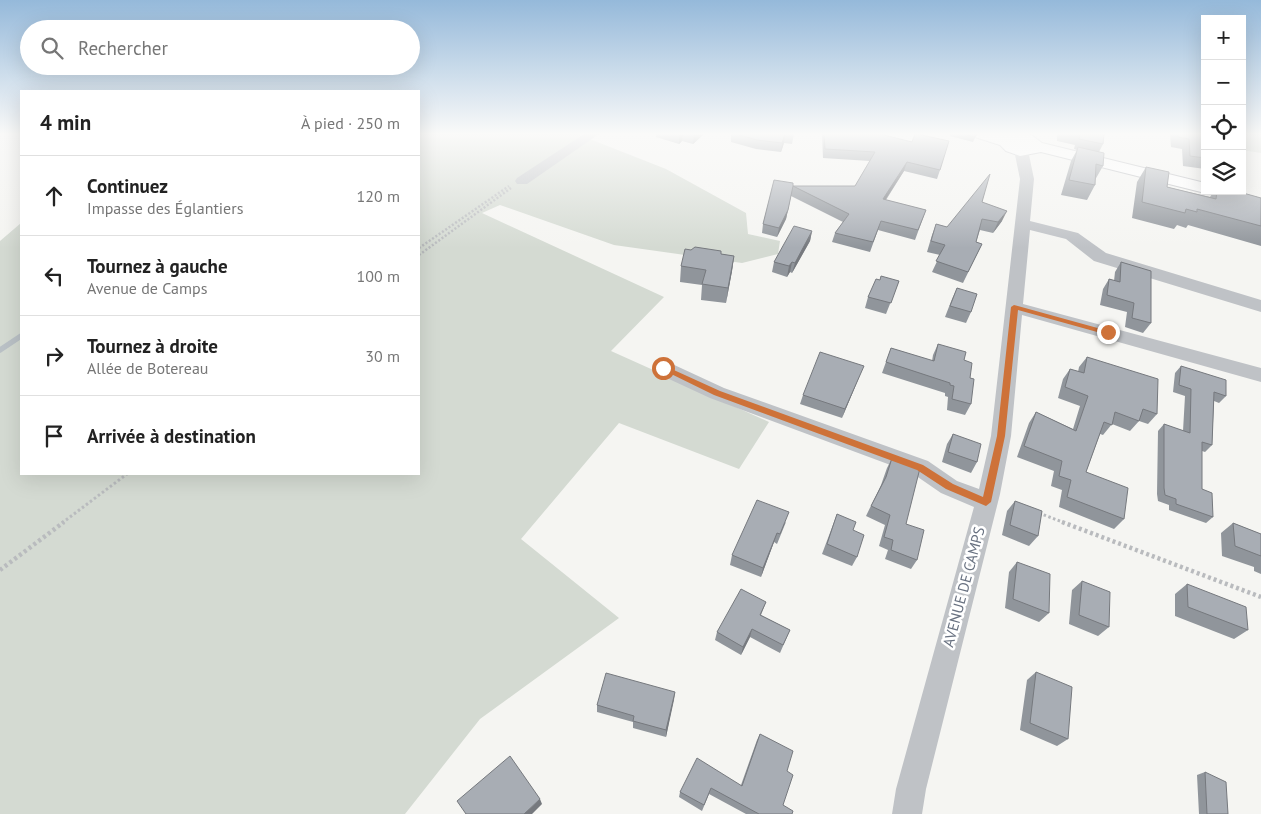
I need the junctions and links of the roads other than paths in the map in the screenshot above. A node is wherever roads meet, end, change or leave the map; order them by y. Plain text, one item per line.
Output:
1 (533, 172) edge
2 (1026, 172) edge
3 (1142, 172) edge
4 (517, 182) road end
5 (1201, 187) edge
6 (1023, 224) junction
7 (1261, 306) edge
8 (1014, 307) junction
9 (663, 368) dead end
10 (1261, 375) edge
11 (986, 502) junction
12 (906, 814) edge

1 - 4 street
2 - 6 street, AVENUE DE CAMPS
3 - 5 main road
6 - 7 street
6 - 8 street, AVENUE DE CAMPS
8 - 10 street
8 - 11 street, AVENUE DE CAMPS
9 - 11 street
11 - 12 street, AVENUE DE CAMPS

